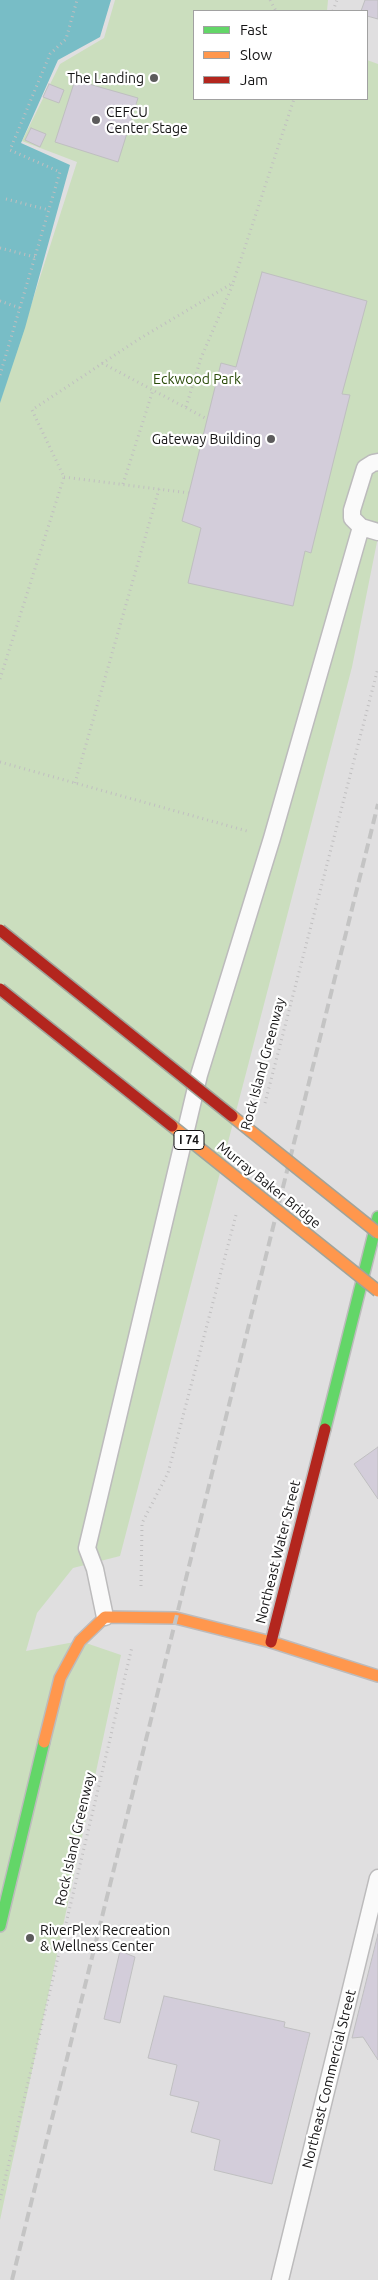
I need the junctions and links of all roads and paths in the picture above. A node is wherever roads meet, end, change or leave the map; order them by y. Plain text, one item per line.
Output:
1 (77, 0) edge
2 (294, 100) edge
3 (6, 199) dead end
4 (49, 210) junction
5 (0, 248) edge
6 (35, 257) junction
7 (233, 283) junction
8 (0, 301) edge
9 (20, 308) junction
10 (0, 355) edge
11 (6, 356) junction
12 (102, 363) junction
13 (0, 375) edge
14 (152, 390) junction
15 (186, 407) junction
16 (207, 419) dead end
17 (378, 462) edge
18 (64, 477) junction
19 (122, 484) junction
20 (158, 488) junction
21 (189, 493) dead end
22 (361, 527) junction
23 (378, 532) edge
24 (378, 668) edge
25 (0, 679) edge
26 (0, 762) edge
27 (76, 783) junction
28 (272, 838) junction
29 (0, 930) edge
30 (0, 989) edge
31 (263, 1110) dead end
32 (238, 1206) dead end
33 (378, 1216) edge
34 (378, 1233) edge
35 (378, 1292) edge
36 (142, 1578) dead end
37 (105, 1617) junction
38 (271, 1642) junction
39 (129, 1657) dead end
40 (378, 1676) edge
41 (378, 1878) edge
42 (0, 1926) edge
43 (0, 2200) edge
44 (280, 2280) edge

1 - 4 path
2 - 7 path
3 - 4 path
4 - 6 path
5 - 6 path
6 - 9 path
7 - 12 path
7 - 15 path
8 - 9 path
9 - 11 path
10 - 11 path
11 - 13 path
12 - 14 path
12 - 18 path
14 - 15 path
14 - 19 path
15 - 16 path
17 - 22 lane
18 - 19 path
18 - 25 path
19 - 20 path
20 - 21 path
20 - 27 path
22 - 23 lane
22 - 28 lane
24 - 31 path, Rock Island Greenway
26 - 27 path
27 - 28 path
28 - 37 lane
29 - 34 main road, bridge
30 - 35 main road, Murray Baker Bridge / I 74, bridge
32 - 36 path
33 - 38 main road, Northeast Water Street
37 - 38 main road, Northeast Water Street
37 - 42 main road
38 - 40 main road
39 - 43 path, Rock Island Greenway
41 - 44 lane, Northeast Commercial Street

